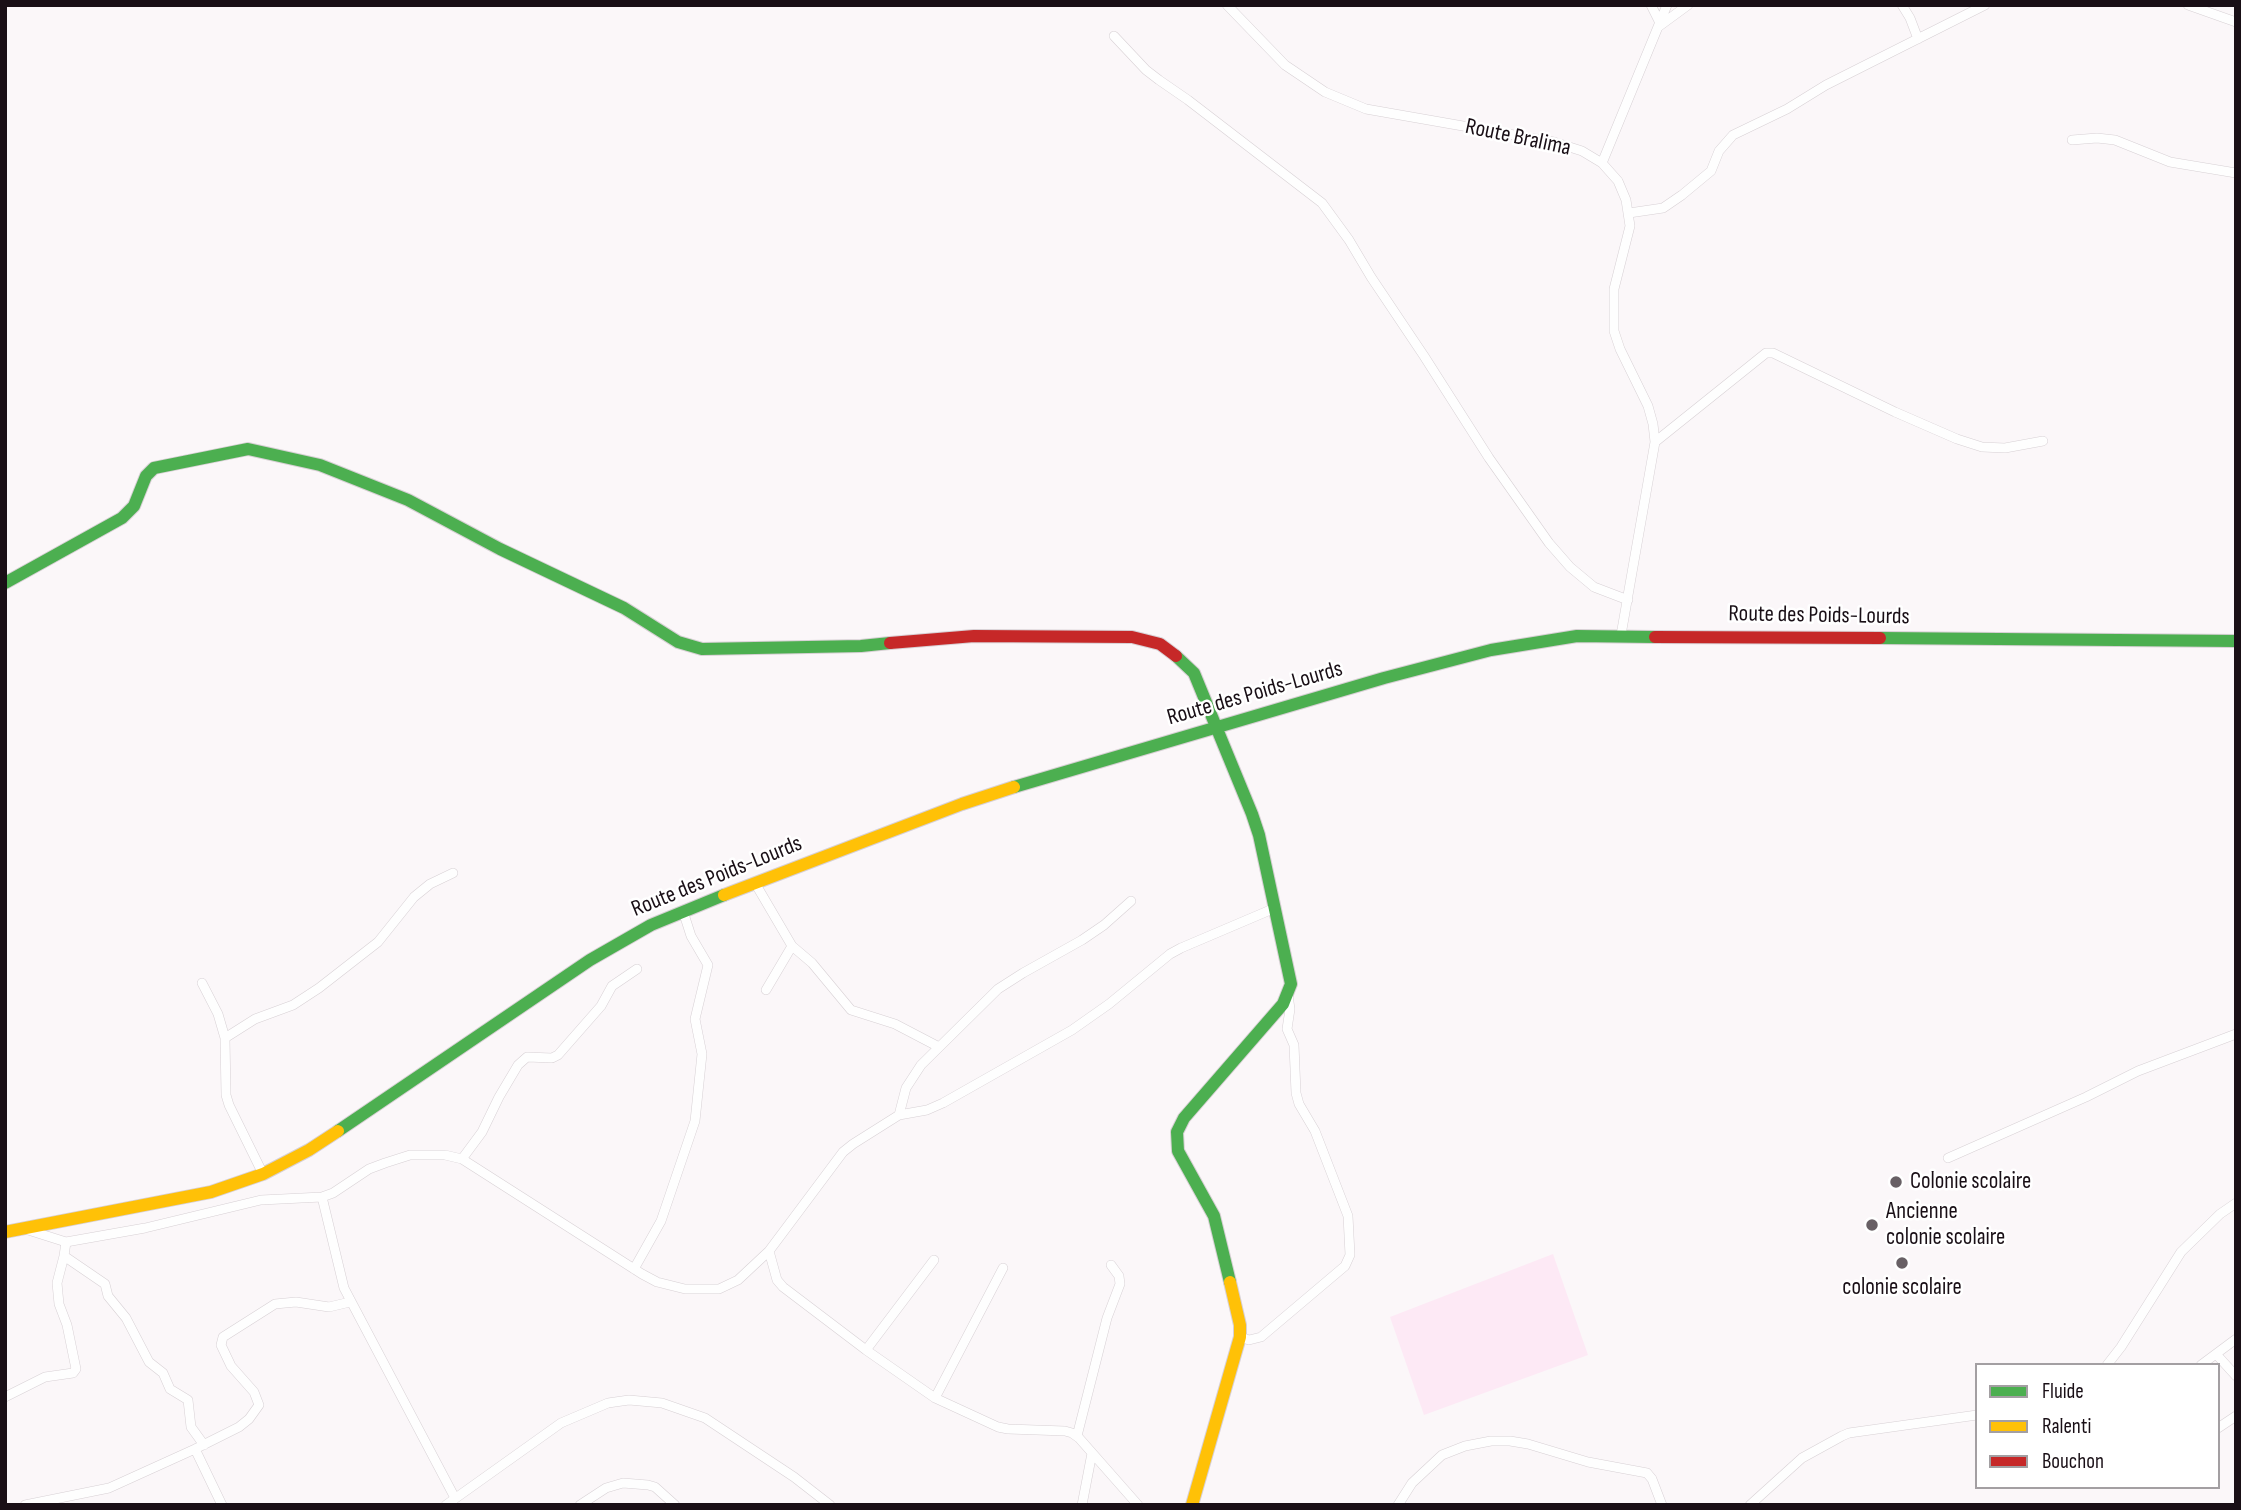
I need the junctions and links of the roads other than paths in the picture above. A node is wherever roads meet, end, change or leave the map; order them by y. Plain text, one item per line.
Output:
1 (1227, 5) edge
2 (1651, 5) edge
3 (1667, 5) edge
4 (1688, 5) edge
5 (1902, 5) edge
6 (1984, 5) edge
7 (2188, 5) edge
8 (2236, 23) edge
9 (1658, 24) junction
10 (1114, 36) dead end
11 (1918, 39) junction
12 (2072, 140) dead end
13 (1602, 163) junction
14 (2236, 173) edge
15 (1629, 213) junction
16 (1655, 442) junction
17 (2043, 442) dead end
18 (5, 583) edge
19 (1628, 600) junction
20 (1621, 635) junction
21 (2236, 641) edge
22 (1215, 728) junction
23 (453, 873) dead end
24 (755, 883) junction
25 (1131, 901) dead end
26 (1275, 908) junction
27 (683, 911) junction
28 (792, 946) junction
29 (637, 969) dead end
30 (202, 983) dead end
31 (766, 990) dead end
32 (1288, 995) junction
33 (2236, 1034) edge
34 (225, 1038) junction
35 (939, 1047) junction
36 (899, 1115) junction
37 (1948, 1158) dead end
38 (463, 1159) junction
39 (263, 1174) junction
40 (323, 1197) junction
41 (2236, 1203) edge
42 (25, 1229) junction
43 (5, 1231) edge
44 (66, 1242) junction
45 (769, 1251) junction
46 (64, 1256) junction
47 (934, 1260) dead end
48 (1111, 1265) dead end
49 (1003, 1268) dead end
50 (634, 1269) junction
51 (350, 1302) junction
52 (1240, 1337) junction
53 (2236, 1339) edge
54 (866, 1350) junction
55 (2216, 1354) junction
56 (2109, 1363) edge
57 (2204, 1363) edge
58 (2236, 1376) edge
59 (5, 1397) edge
60 (935, 1398) junction
61 (1975, 1415) edge
62 (2236, 1416) edge
63 (2220, 1427) edge
64 (1077, 1436) junction
65 (200, 1447) junction
66 (1092, 1452) junction
67 (455, 1498) junction
68 (25, 1505) edge
69 (222, 1505) edge
70 (446, 1505) edge
71 (580, 1505) edge
72 (675, 1505) edge
73 (830, 1505) edge
74 (1082, 1505) edge
75 (1138, 1505) edge
76 (1192, 1505) edge
77 (1398, 1505) edge
78 (1662, 1505) edge
79 (1749, 1505) edge

1 - 13 street, Route Bralima
2 - 9 street
3 - 9 street
4 - 9 street
5 - 11 street
6 - 11 street
7 - 8 street
9 - 13 street
10 - 19 street
11 - 15 street
12 - 14 street
13 - 15 street, Route Bralima
15 - 16 street, Route Bralima
16 - 17 street
16 - 19 street, Route Bralima
18 - 22 street
19 - 20 street, Route Bralima
20 - 21 street, Route des Poids-Lourds
20 - 22 street, Route des Poids-Lourds
22 - 24 street, Route des Poids-Lourds
22 - 26 street
23 - 34 street
24 - 27 street, Route des Poids-Lourds
24 - 28 street
25 - 35 street
26 - 32 street
26 - 36 street
27 - 39 street, Route des Poids-Lourds
27 - 50 street
28 - 31 street
28 - 35 street
29 - 38 street
30 - 34 street
32 - 52 street
32 - 52 street
33 - 37 street
34 - 39 street
35 - 36 street
36 - 45 street
38 - 40 street
38 - 50 street
39 - 42 street, Route des Poids-Lourds
40 - 44 street
40 - 51 street
41 - 56 street
42 - 43 street, Route des Poids-Lourds
42 - 44 street
44 - 46 street
45 - 50 street
45 - 54 street
46 - 59 street
46 - 65 street
47 - 54 street
48 - 64 street
49 - 60 street
51 - 65 street
51 - 67 street
52 - 76 street
53 - 55 street
54 - 60 street
55 - 57 street
55 - 58 street
60 - 64 street
61 - 79 street
62 - 63 street
64 - 66 street
65 - 68 street
65 - 69 street
66 - 74 street
66 - 75 street
67 - 70 street
67 - 73 street
71 - 72 street
77 - 78 street

